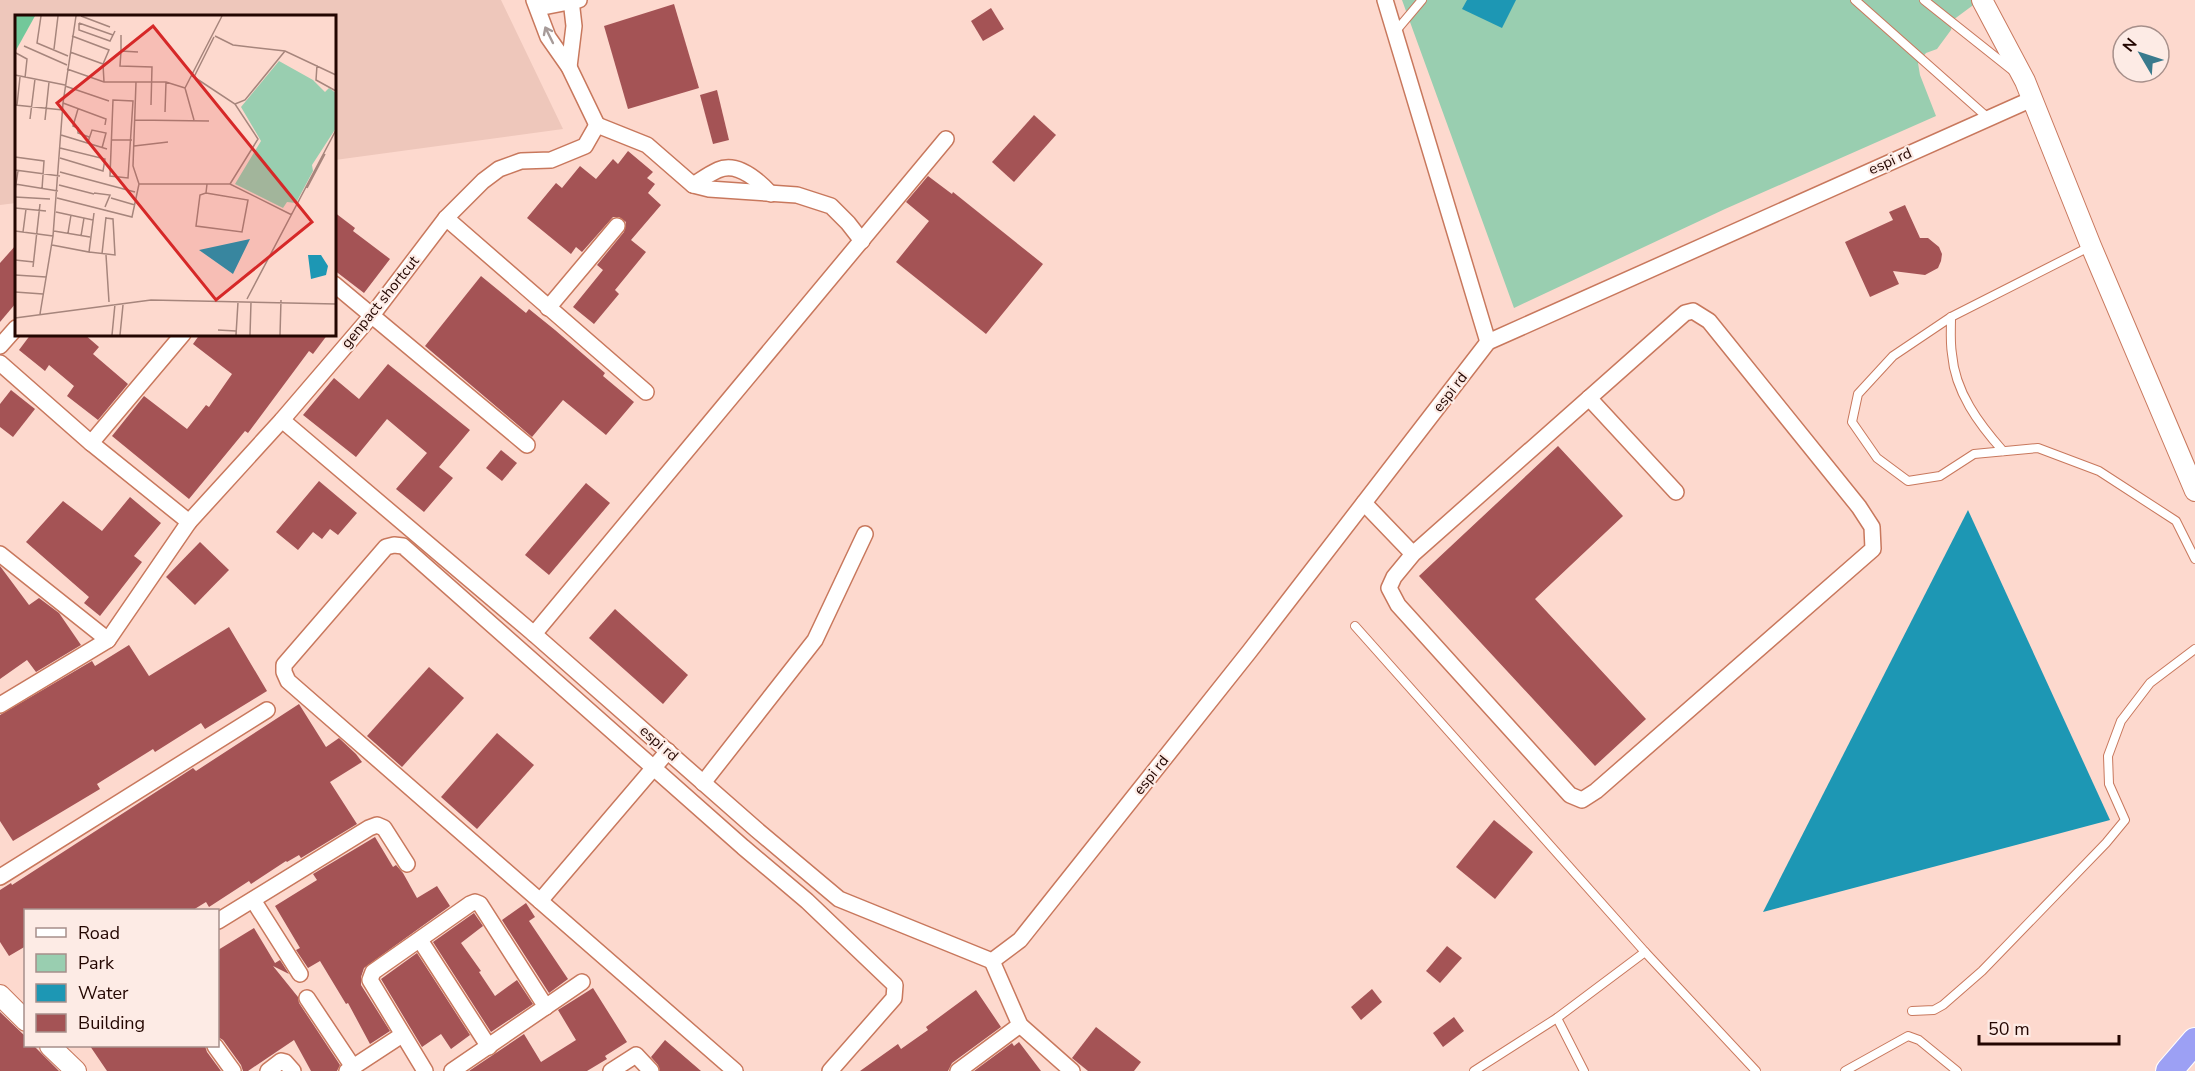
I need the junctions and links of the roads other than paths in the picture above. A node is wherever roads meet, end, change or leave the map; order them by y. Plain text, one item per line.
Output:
1 (1384, 0) edge
2 (1422, 0) edge
3 (1855, 0) edge
4 (1924, 0) edge
5 (1982, 0) edge
6 (574, 1) edge
7 (536, 4) edge
8 (1394, 33) junction
9 (569, 66) junction
10 (2028, 90) junction
11 (1987, 117) junction
12 (597, 125) junction
13 (946, 139) dead end
14 (693, 185) junction
15 (771, 194) junction
16 (447, 218) junction
17 (617, 226) dead end
18 (862, 242) junction
19 (2091, 246) junction
20 (336, 286) edge
21 (548, 308) junction
22 (373, 314) junction
23 (1951, 317) junction
24 (15, 329) edge
25 (181, 336) edge
26 (1488, 342) junction
27 (0, 346) edge
28 (0, 363) edge
29 (646, 392) dead end
30 (1589, 398) junction
31 (282, 420) junction
32 (91, 443) junction
33 (527, 445) dead end
34 (2003, 451) junction
35 (2195, 490) edge
36 (1677, 492) dead end
37 (1364, 503) junction
38 (189, 522) junction
39 (865, 534) dead end
40 (0, 554) edge
41 (1413, 554) junction
42 (2195, 559) edge
43 (1355, 626) dead end
44 (534, 634) junction
45 (108, 640) junction
46 (2195, 649) edge
47 (555, 652) junction
48 (541, 669) junction
49 (576, 670) junction
50 (562, 687) junction
51 (0, 705) edge
52 (267, 710) dead end
53 (668, 751) junction
54 (653, 769) junction
55 (704, 783) junction
56 (757, 830) junction
57 (743, 848) junction
58 (407, 864) dead end
59 (0, 877) edge
60 (821, 884) junction
61 (253, 900) junction
62 (540, 901) junction
63 (807, 901) junction
64 (219, 920) edge
65 (420, 940) junction
66 (1646, 952) junction
67 (993, 961) junction
68 (300, 974) dead end
69 (582, 982) dead end
70 (0, 995) edge
71 (307, 998) dead end
72 (546, 1007) junction
73 (1912, 1011) dead end
74 (1557, 1018) junction
75 (24, 1019) edge
76 (1020, 1025) junction
77 (402, 1035) junction
78 (2195, 1041) edge
79 (51, 1047) edge
80 (217, 1047) edge
81 (489, 1047) junction
82 (350, 1069) edge
83 (74, 1070) edge
84 (233, 1071) edge
85 (268, 1071) edge
86 (293, 1071) edge
87 (425, 1071) edge
88 (452, 1071) edge
89 (611, 1071) edge
90 (651, 1071) edge
91 (735, 1071) edge
92 (830, 1071) edge
93 (958, 1071) edge
94 (1072, 1071) edge
95 (1474, 1071) edge
96 (1584, 1071) edge
97 (1756, 1071) edge
98 (1845, 1071) edge
99 (1957, 1071) edge
100 (2169, 1071) edge

1 - 8 street
2 - 8 lane
3 - 11 lane
4 - 10 lane
5 - 10 street
6 - 7 street
6 - 9 street
9 -> 7 street
8 - 26 street
9 - 12 street
10 - 11 street, espi rd
10 - 19 street
11 - 26 street, espi rd
12 - 14 street
12 - 16 street, genpact shortcut
13 - 18 street
14 - 15 street
14 - 15 street
15 - 18 street
16 - 21 street
16 - 22 street, genpact shortcut
17 - 21 street
18 - 44 street
19 - 23 lane
19 - 35 street
20 - 22 street
21 - 29 street
22 - 31 street, genpact shortcut
22 - 33 street
23 - 34 lane
23 - 34 lane
24 - 27 street
25 - 32 street
26 - 37 street, espi rd
28 - 32 street
30 - 36 street
30 - 41 street
30 - 41 street
31 - 38 street, genpact shortcut
31 - 44 street, espi rd
32 - 38 street
34 - 42 lane
37 - 41 street
37 - 67 street, espi rd
38 - 45 street, genpact shortcut
39 - 55 street
40 - 45 street
43 - 66 lane
44 - 47 street, espi rd
45 - 51 street
46 - 73 lane
47 - 48 street
47 - 49 street, espi rd
48 - 50 street
48 - 62 street
49 - 50 street
49 - 53 street, espi rd
50 - 54 street
52 - 59 street
53 - 54 street
53 - 55 street, espi rd
54 - 57 street
54 - 62 street
55 - 56 street, espi rd
56 - 57 street
56 - 60 street, espi rd
57 - 63 street
58 - 61 street
60 - 63 street
60 - 67 street, espi rd
61 - 64 street
61 - 68 street
62 - 91 street
63 - 92 street
65 - 72 street
65 - 77 street
65 - 81 street
66 - 74 lane
66 - 97 lane
67 - 76 street
69 - 72 street
70 - 75 street
71 - 82 street
72 - 81 street
74 - 95 lane
74 - 96 lane
76 - 93 street
76 - 94 street
77 - 82 street
77 - 87 street
78 - 100 highway
79 - 83 street
80 - 84 street
81 - 88 street
85 - 86 street
89 - 90 street
98 - 99 lane

